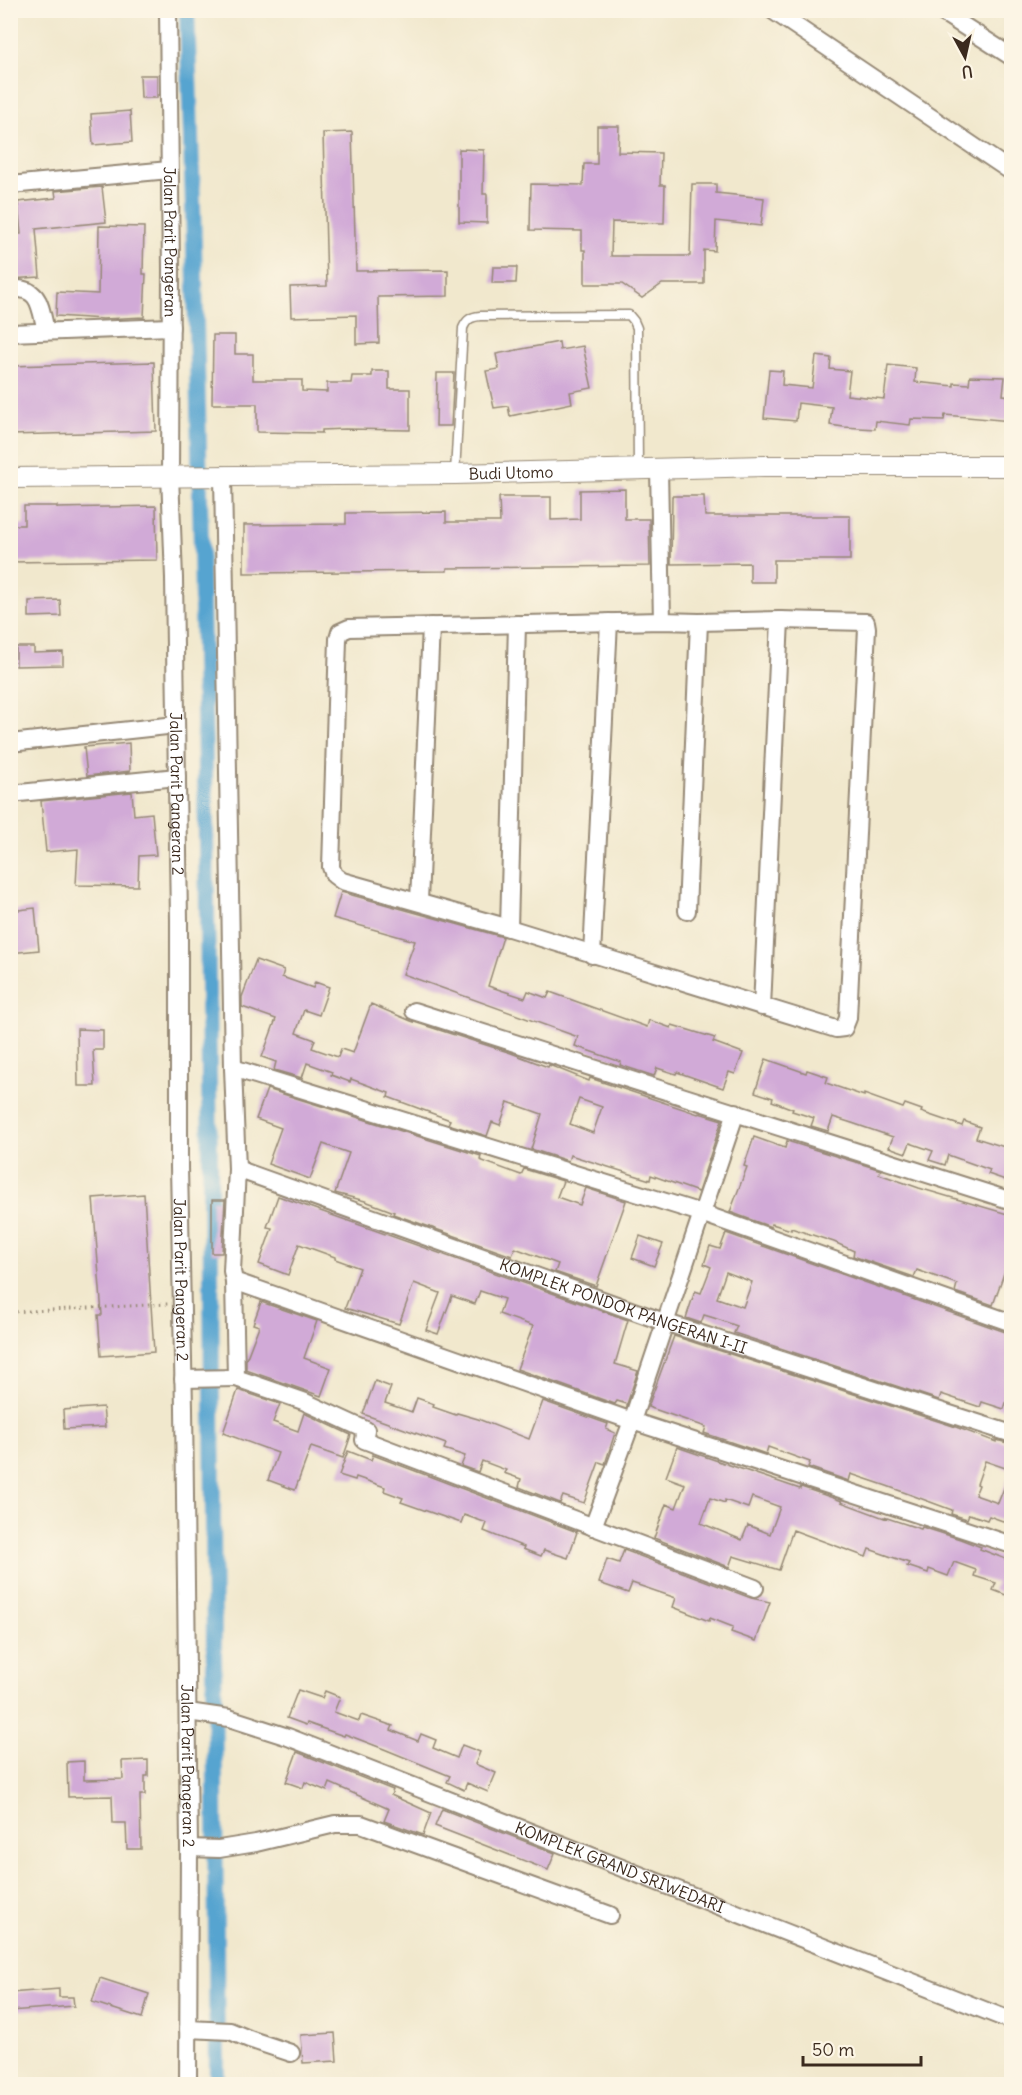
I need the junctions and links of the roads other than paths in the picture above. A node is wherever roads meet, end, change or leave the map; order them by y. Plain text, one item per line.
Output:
1 (168, 10) edge
2 (772, 10) edge
3 (939, 10) edge
4 (1011, 57) edge
5 (169, 170) junction
6 (1011, 172) edge
7 (10, 185) edge
8 (10, 290) edge
9 (171, 327) junction
10 (46, 331) junction
11 (10, 333) edge
12 (1011, 466) edge
13 (659, 469) junction
14 (638, 470) junction
15 (454, 474) junction
16 (176, 475) junction
17 (217, 475) junction
18 (10, 478) edge
19 (780, 620) junction
20 (662, 621) junction
21 (609, 622) junction
22 (699, 622) junction
23 (517, 624) junction
24 (431, 626) junction
25 (176, 725) junction
26 (10, 743) edge
27 (177, 777) junction
28 (10, 794) edge
29 (419, 902) junction
30 (687, 911) dead end
31 (509, 928) junction
32 (592, 955) junction
33 (762, 1007) junction
34 (414, 1011) dead end
35 (233, 1068) junction
36 (736, 1112) junction
37 (237, 1169) junction
38 (1011, 1201) edge
39 (701, 1213) junction
40 (234, 1281) junction
41 (664, 1323) junction
42 (1011, 1323) edge
43 (231, 1378) junction
44 (188, 1379) junction
45 (632, 1420) junction
46 (1011, 1434) edge
47 (594, 1527) junction
48 (1011, 1545) edge
49 (755, 1588) dead end
50 (195, 1713) junction
51 (195, 1848) junction
52 (610, 1915) dead end
53 (1011, 2020) edge
54 (195, 2029) junction
55 (291, 2053) dead end
56 (188, 2085) edge

1 - 5 street, Jalan Parit Pangeran
2 - 6 street
3 - 4 street
5 - 7 street
5 - 9 street, Jalan Parit Pangeran
8 - 10 street
9 - 10 street
9 - 16 street, Jalan Parit Pangeran
10 - 11 street
12 - 13 street, Budi Utomo
13 - 14 street, Budi Utomo
13 - 20 street
14 - 15 street, Budi Utomo
14 - 15 lane
15 - 17 street, Budi Utomo
16 - 17 street, Budi Utomo
16 - 18 street, Budi Utomo
16 - 25 street, Jalan Parit Pangeran 2
17 - 35 street
19 - 22 street
19 - 33 street
19 - 33 street
20 - 21 street
20 - 22 street
21 - 23 street
21 - 32 street
22 - 30 street
23 - 24 street
23 - 31 street
24 - 29 street
24 - 29 street
25 - 26 street
25 - 27 street, Jalan Parit Pangeran 2
27 - 28 street
27 - 44 street, Jalan Parit Pangeran 2
29 - 31 street
31 - 32 street
32 - 33 street
34 - 36 street
35 - 37 street
35 - 39 street
36 - 38 street
36 - 39 street
37 - 40 street
37 - 41 street, KOMPLEK PONDOK PANGERAN I-II
39 - 41 street
39 - 42 street
40 - 43 street
40 - 45 street
41 - 45 street
41 - 46 street, KOMPLEK PONDOK PANGERAN I-II
43 - 44 street
43 - 47 street
44 - 50 street, Jalan Parit Pangeran 2
45 - 47 street
45 - 48 street
47 - 49 street
50 - 51 street, Jalan Parit Pangeran 2
50 - 53 street, KOMPLEK GRAND SRIWEDARI
51 - 52 street
51 - 54 street, Jalan Parit Pangeran 2
54 - 55 street
54 - 56 street, Jalan Parit Pangeran 2

